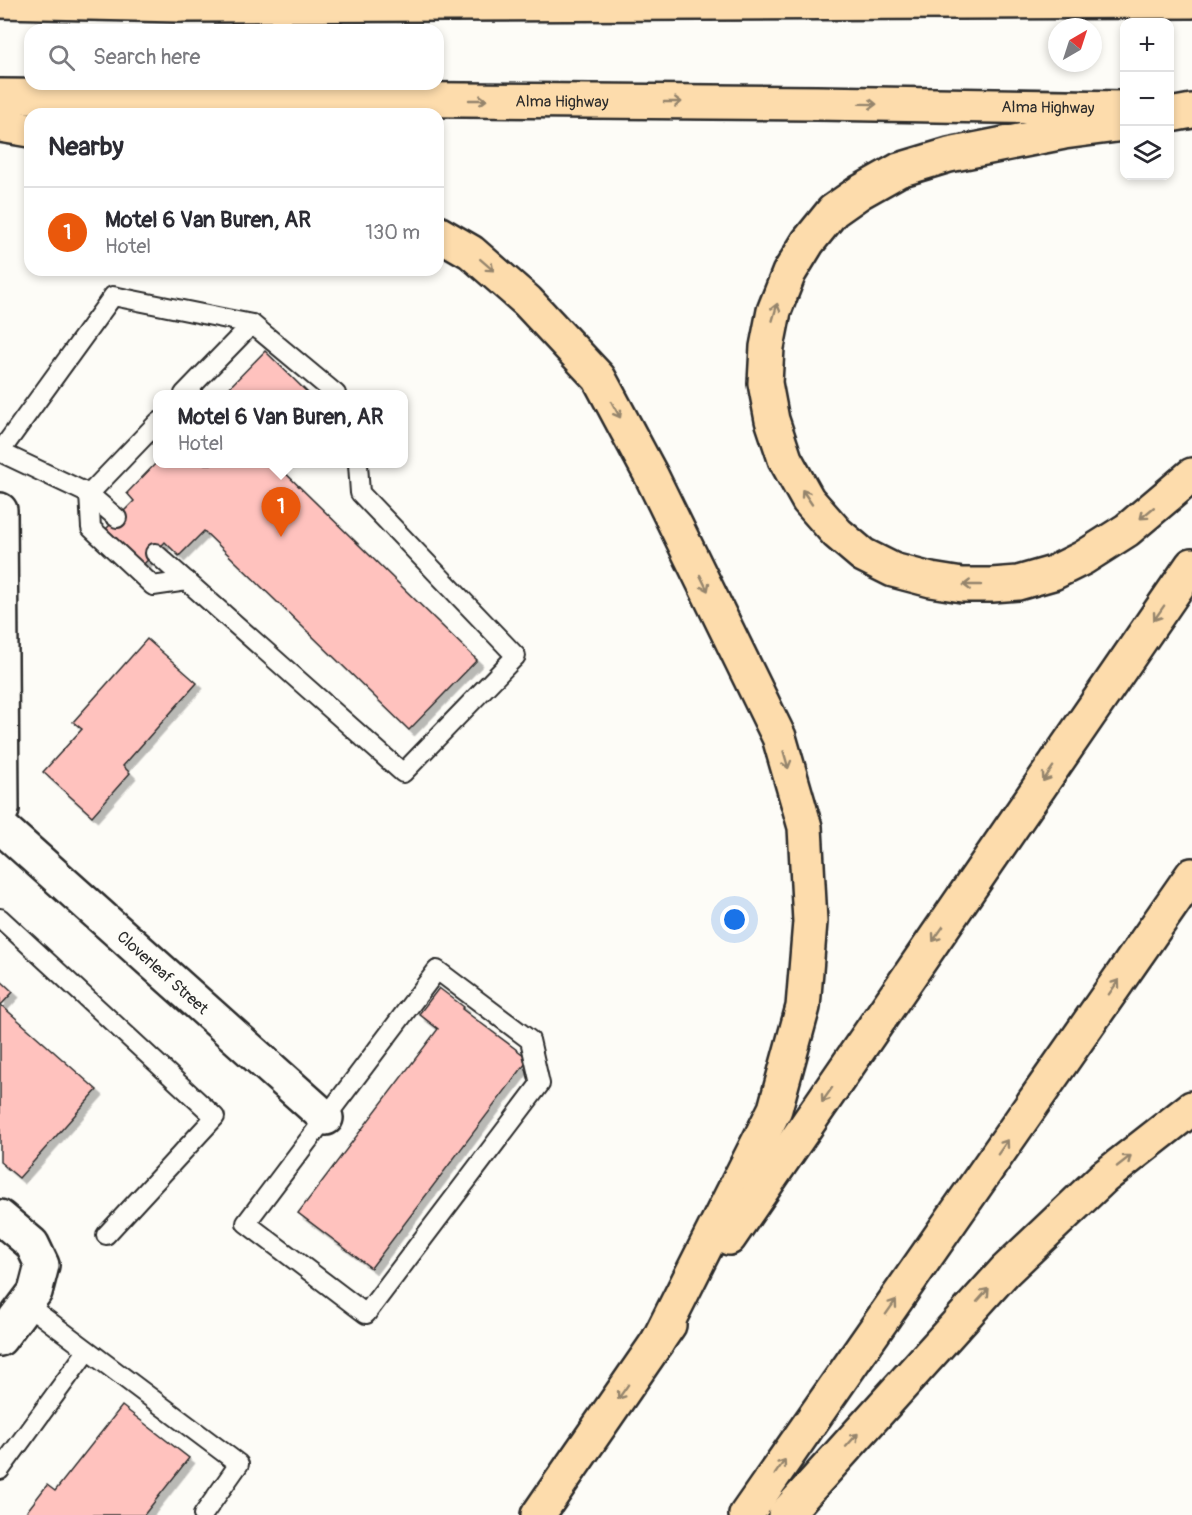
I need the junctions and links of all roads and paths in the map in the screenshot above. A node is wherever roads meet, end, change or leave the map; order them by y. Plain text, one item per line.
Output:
1 (0, 1) edge
2 (1192, 1) edge
3 (195, 3) edge
4 (0, 96) edge
5 (1120, 108) edge
6 (1174, 109) edge
7 (1192, 110) edge
8 (1174, 114) edge
9 (0, 125) edge
10 (1120, 125) edge
11 (24, 129) edge
12 (444, 236) edge
13 (252, 324) junction
14 (188, 390) edge
15 (331, 390) edge
16 (153, 427) edge
17 (0, 452) edge
18 (358, 468) edge
19 (1192, 475) edge
20 (89, 494) junction
21 (0, 510) edge
22 (117, 518) dead end
23 (155, 553) dead end
24 (1192, 565) edge
25 (187, 581) junction
26 (0, 813) edge
27 (0, 826) edge
28 (1192, 875) edge
29 (0, 918) edge
30 (1192, 1108) edge
31 (326, 1118) junction
32 (0, 1217) edge
33 (106, 1235) dead end
34 (26, 1304) junction
35 (0, 1339) edge
36 (657, 1344) junction
37 (87, 1351) junction
38 (0, 1470) edge
39 (203, 1515) edge
40 (538, 1515) edge
41 (746, 1515) edge
42 (785, 1515) edge

1 - 3 main road
2 - 3 main road
4 -> 5 main road, Alma Highway
6 - 7 main road
7 - 8 main road
9 - 11 main road
19 -> 10 main road
12 -> 36 main road
13 - 14 lane
13 - 15 lane
13 - 17 lane
16 - 20 lane
17 - 20 lane
18 - 25 lane
20 - 22 lane
20 - 25 lane
21 - 26 street
23 - 25 lane
24 -> 36 main road
27 - 31 street, Cloverleaf Street
41 -> 28 main road
29 - 33 lane
42 -> 30 main road
31 - 31 lane
32 - 34 street
34 - 35 street
34 - 37 lane
36 -> 40 main road
37 - 38 lane
37 - 39 lane

